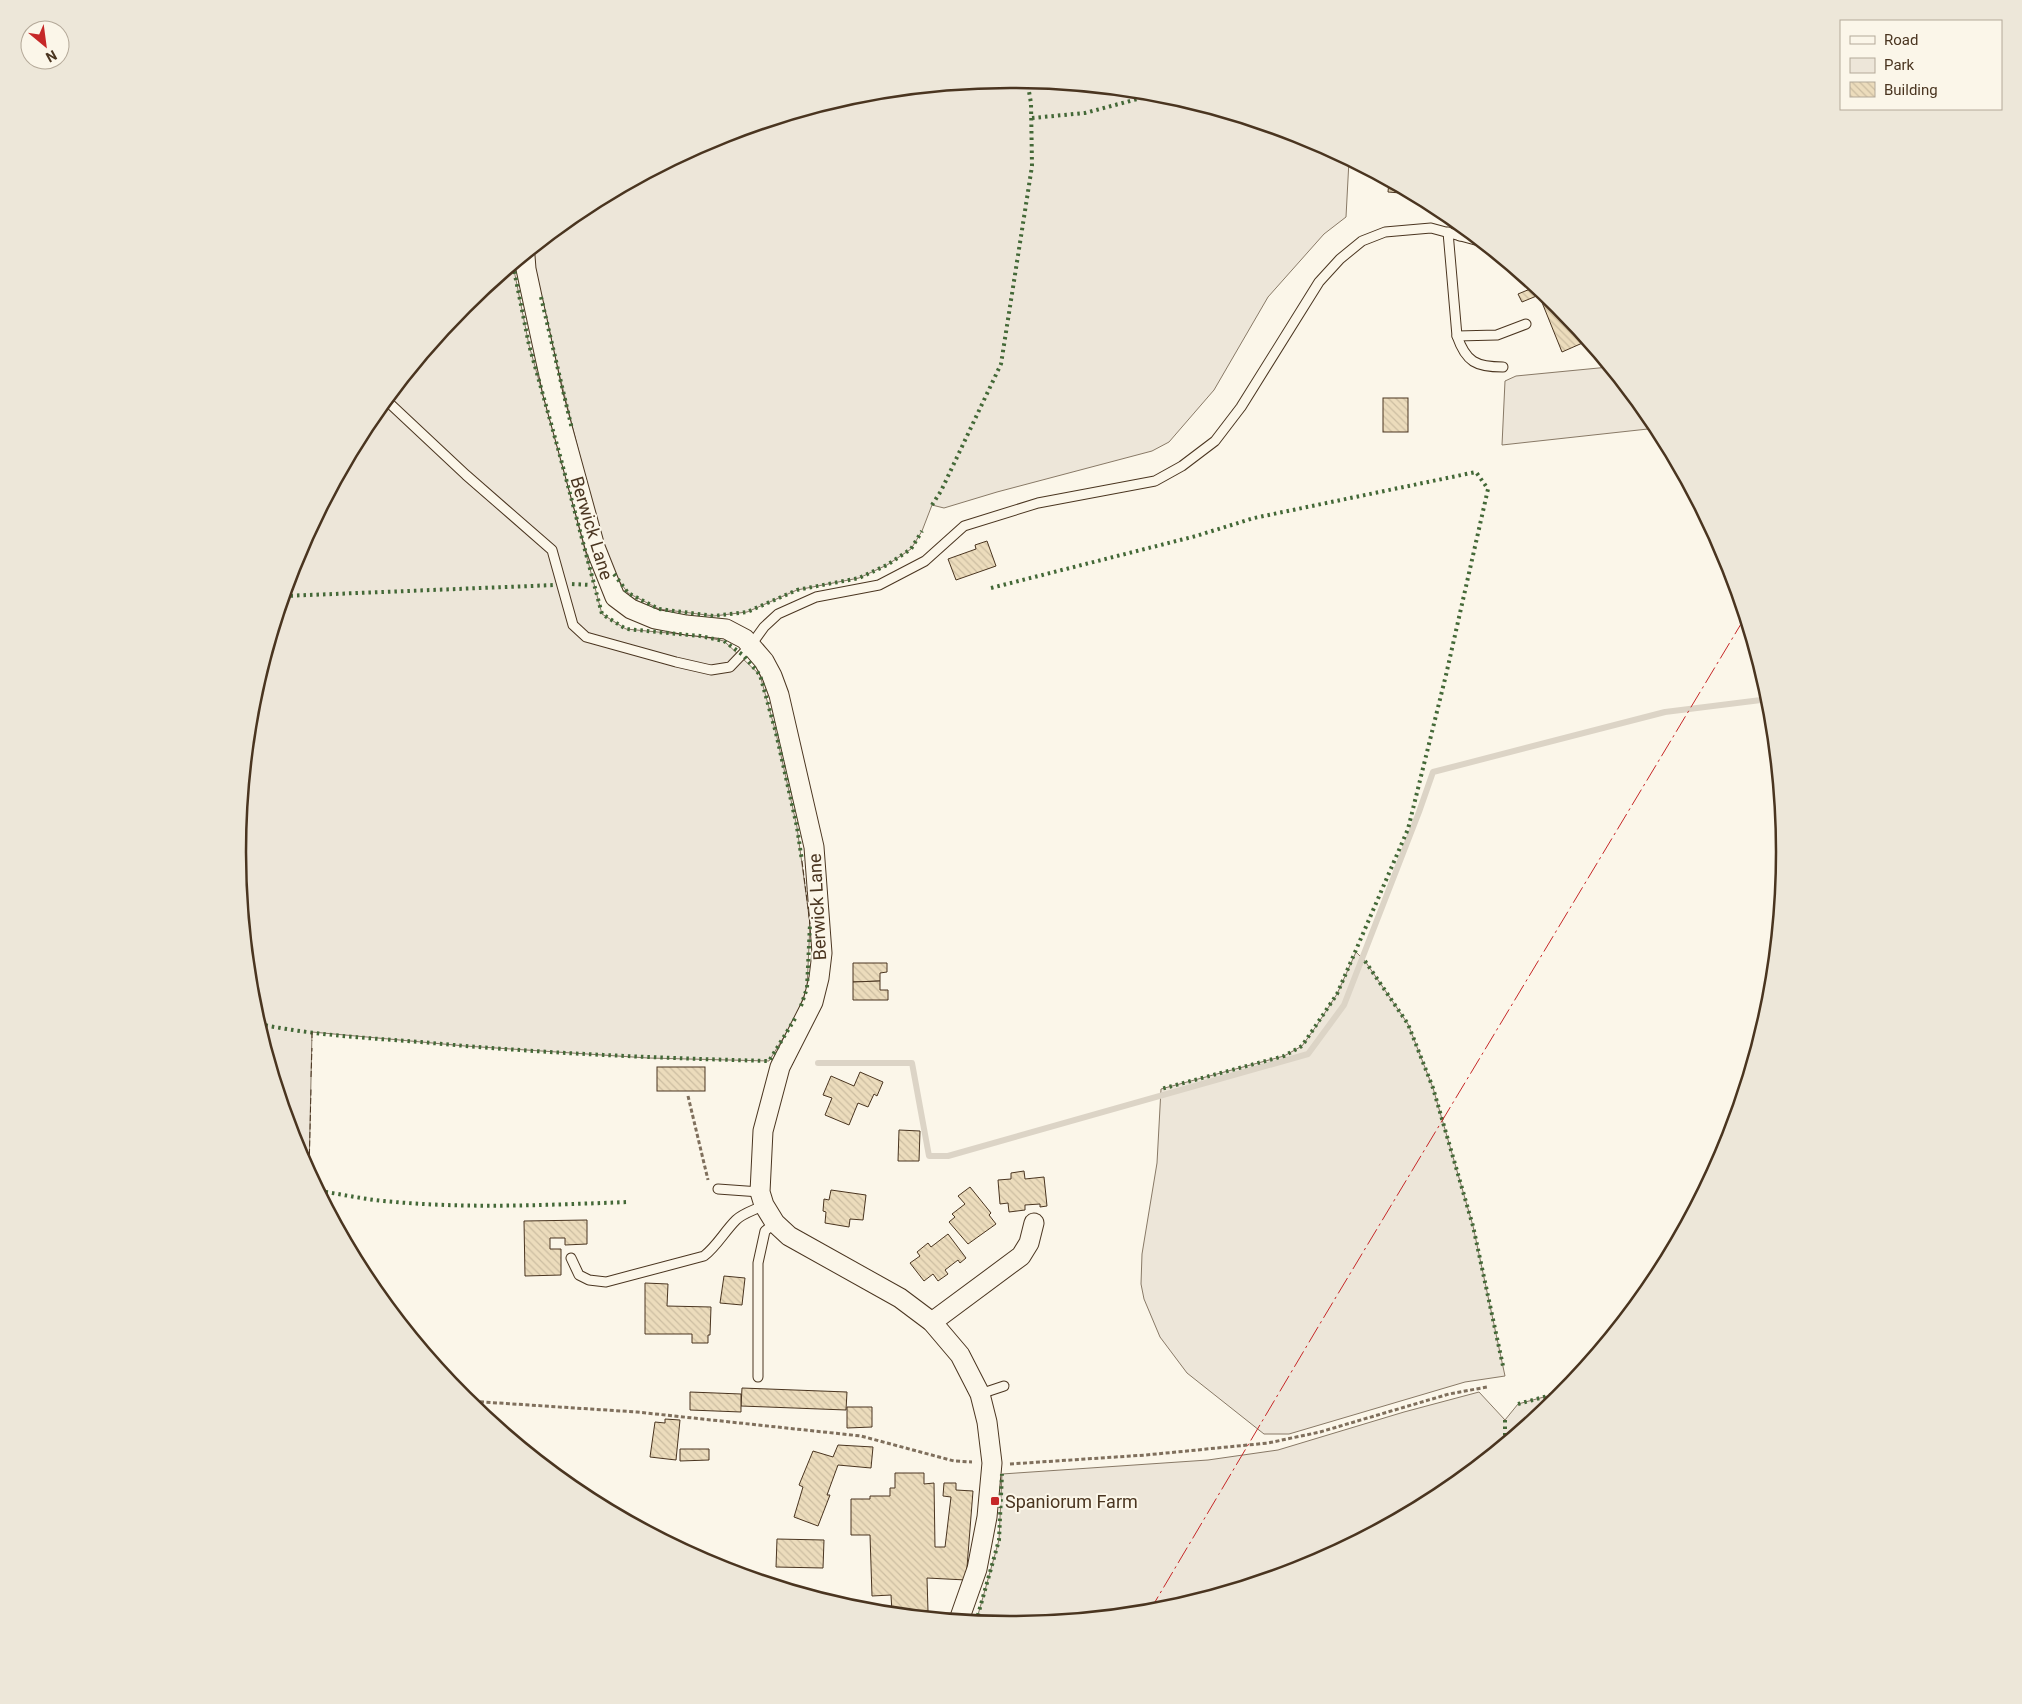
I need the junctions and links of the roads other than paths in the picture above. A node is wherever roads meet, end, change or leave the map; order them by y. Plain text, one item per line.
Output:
1 (1448, 232) junction
2 (1460, 236) joint
3 (1466, 237) edge
4 (525, 262) edge
5 (1526, 324) dead end
6 (1457, 336) junction
7 (1503, 367) dead end
8 (391, 405) edge
9 (751, 646) junction
10 (718, 1189) road end
11 (762, 1199) junction
12 (775, 1223) junction
13 (1034, 1223) dead end
14 (571, 1258) dead end
15 (932, 1322) junction
16 (758, 1377) dead end
17 (1004, 1386) dead end
18 (980, 1394) junction
19 (961, 1615) edge

1 - 2 lane
1 - 6 lane
1 - 9 lane
2 - 3 lane
4 - 9 street, Berwick Lane
5 - 6 lane
6 - 7 lane
8 - 9 lane
9 - 11 street, Berwick Lane
10 - 11 lane
11 - 12 street
11 - 14 lane
12 - 15 street
12 - 16 lane
13 - 15 street
15 - 18 street
17 - 18 lane
18 - 19 street

